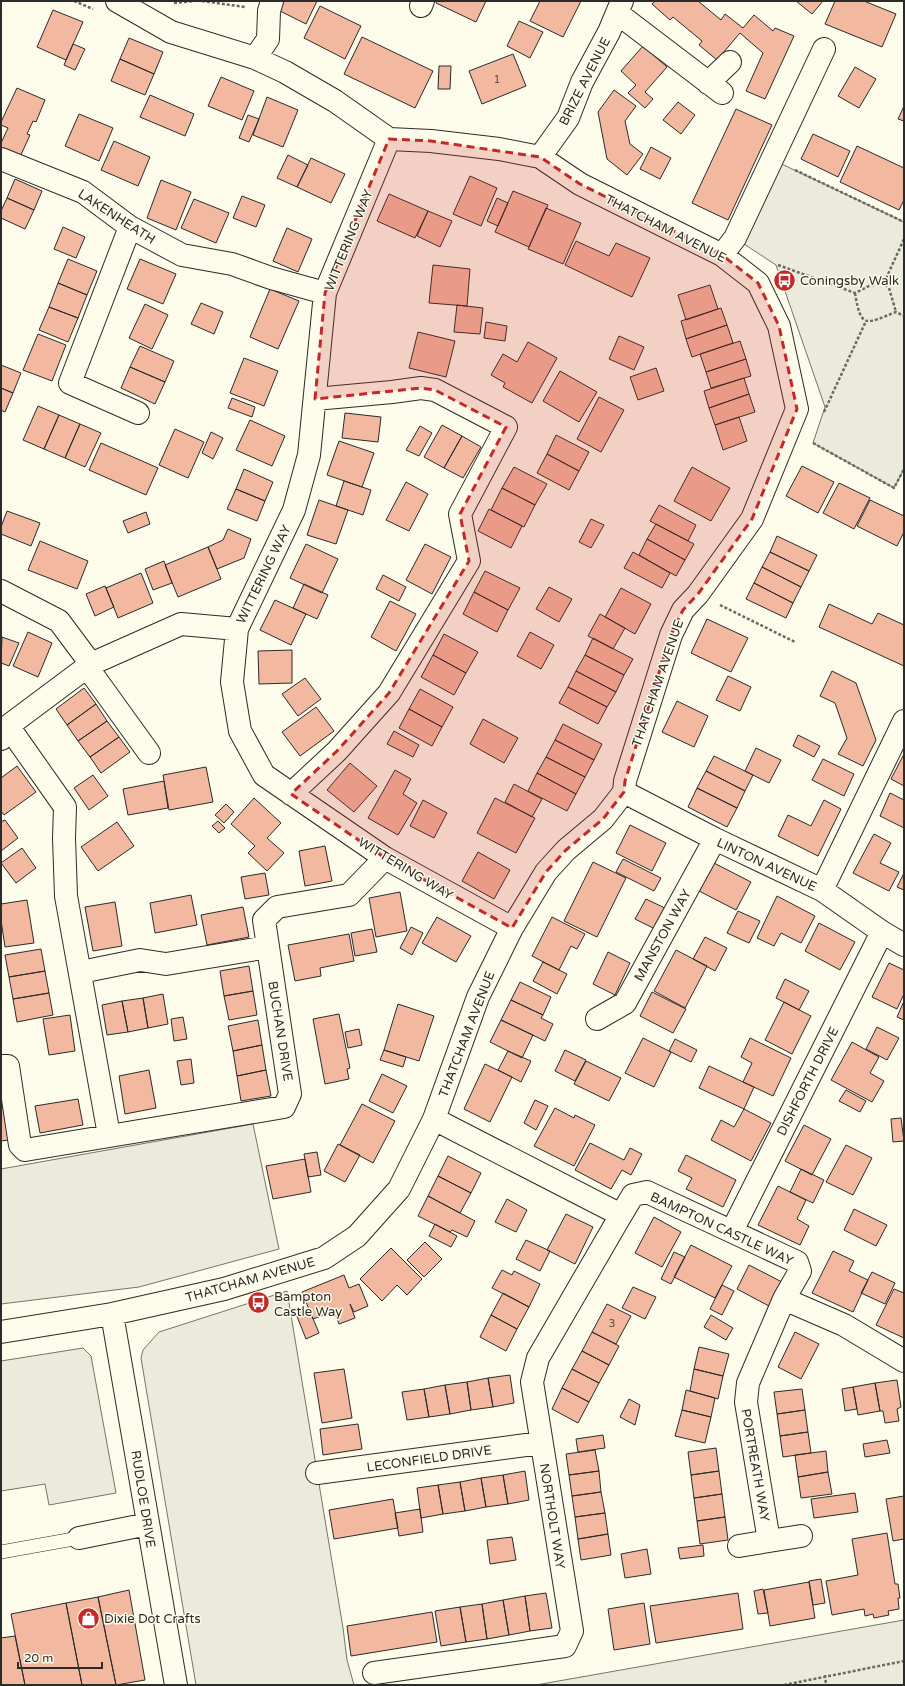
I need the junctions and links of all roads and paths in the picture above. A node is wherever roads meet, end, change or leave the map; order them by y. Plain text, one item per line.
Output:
1 (117, 1) edge
2 (202, 1) edge
3 (270, 6) edge
4 (620, 7) edge
5 (824, 49) dead end
6 (255, 58) junction
7 (730, 62) dead end
8 (389, 138) junction
9 (540, 158) junction
10 (1, 159) edge
11 (771, 159) junction
12 (904, 222) edge
13 (130, 227) junction
14 (904, 239) edge
15 (722, 255) junction
16 (776, 265) dead end
17 (884, 282) junction
18 (325, 293) junction
19 (855, 293) junction
20 (896, 312) junction
21 (904, 316) edge
22 (866, 321) junction
23 (315, 399) junction
24 (138, 413) dead end
25 (823, 414) dead end
26 (815, 436) dead end
27 (813, 443) junction
28 (809, 448) dead end
29 (904, 469) edge
30 (1, 591) edge
31 (698, 594) junction
32 (236, 628) junction
33 (795, 642) dead end
34 (89, 666) junction
35 (904, 721) edge
36 (4, 733) edge
37 (149, 753) dead end
38 (624, 792) junction
39 (291, 794) junction
40 (715, 839) junction
41 (385, 858) junction
42 (822, 890) junction
43 (512, 928) junction
44 (882, 932) junction
45 (904, 945) edge
46 (268, 947) junction
47 (81, 972) junction
48 (597, 1019) dead end
49 (1, 1066) edge
50 (434, 1119) junction
51 (109, 1135) junction
52 (622, 1214) junction
53 (732, 1230) junction
54 (784, 1299) junction
55 (112, 1314) junction
56 (1, 1332) edge
57 (904, 1361) edge
58 (541, 1443) junction
59 (318, 1473) dead end
60 (148, 1524) junction
61 (802, 1536) dead end
62 (79, 1538) joint
63 (769, 1541) junction
64 (740, 1546) dead end
65 (1, 1552) edge
66 (904, 1661) edge
67 (374, 1673) dead end
68 (825, 1676) junction
69 (176, 1685) edge
70 (784, 1685) edge
71 (826, 1685) edge

1 - 6 street, THATCHAM AVENUE
2 - 3 path
3 - 6 street
4 - 7 street
4 - 9 street, BRIZE AVENUE
5 - 11 street
6 - 8 street, THATCHAM AVENUE
8 - 9 street, THATCHAM AVENUE
8 - 18 street, WITTERING WAY
9 - 15 street, THATCHAM AVENUE
10 - 13 street, LAKENHEATH
11 - 12 path
11 - 15 street
13 - 18 street, LAKENHEATH
13 - 24 street
14 - 17 path
15 - 31 street, THATCHAM AVENUE
16 - 19 path
17 - 19 path
17 - 20 path
18 - 23 street, WITTERING WAY
19 - 22 path
20 - 21 path
20 - 22 path
22 - 25 path
23 - 32 street, WITTERING WAY
23 - 39 street
26 - 27 path
27 - 28 path
27 - 29 path
30 - 34 street
31 - 33 path
31 - 38 street, THATCHAM AVENUE
32 - 34 street
32 - 39 street, WITTERING WAY
34 - 36 street
34 - 37 street
35 - 42 street
36 - 47 street
38 - 40 street, LINTON AVENUE
38 - 43 street, THATCHAM AVENUE
39 - 41 street, WITTERING WAY
40 - 42 street, LINTON AVENUE
40 - 48 street, MANSTON WAY
41 - 43 street, WITTERING WAY
41 - 46 street, BUCHAN DRIVE
42 - 44 street, LINTON AVENUE
43 - 50 street, THATCHAM AVENUE
44 - 45 street, LINTON AVENUE
44 - 53 street, DISHFORTH DRIVE
46 - 47 street
46 - 51 street, BUCHAN DRIVE
47 - 51 street
49 - 51 street, BUCHAN DRIVE
50 - 52 street
50 - 55 street, THATCHAM AVENUE
52 - 53 street, BAMPTON CASTLE WAY
52 - 58 street, NORTHOLT WAY
53 - 54 street, BAMPTON CASTLE WAY
54 - 57 street
54 - 63 street, PORTREATH WAY
55 - 56 street, THATCHAM AVENUE
55 - 60 street, RUDLOE DRIVE
58 - 59 street, LECONFIELD DRIVE
58 - 67 street, NORTHOLT WAY
60 - 62 street
60 - 69 street, RUDLOE DRIVE
61 - 63 street
62 - 65 lane
63 - 64 street
66 - 68 path
68 - 70 path
68 - 71 path

